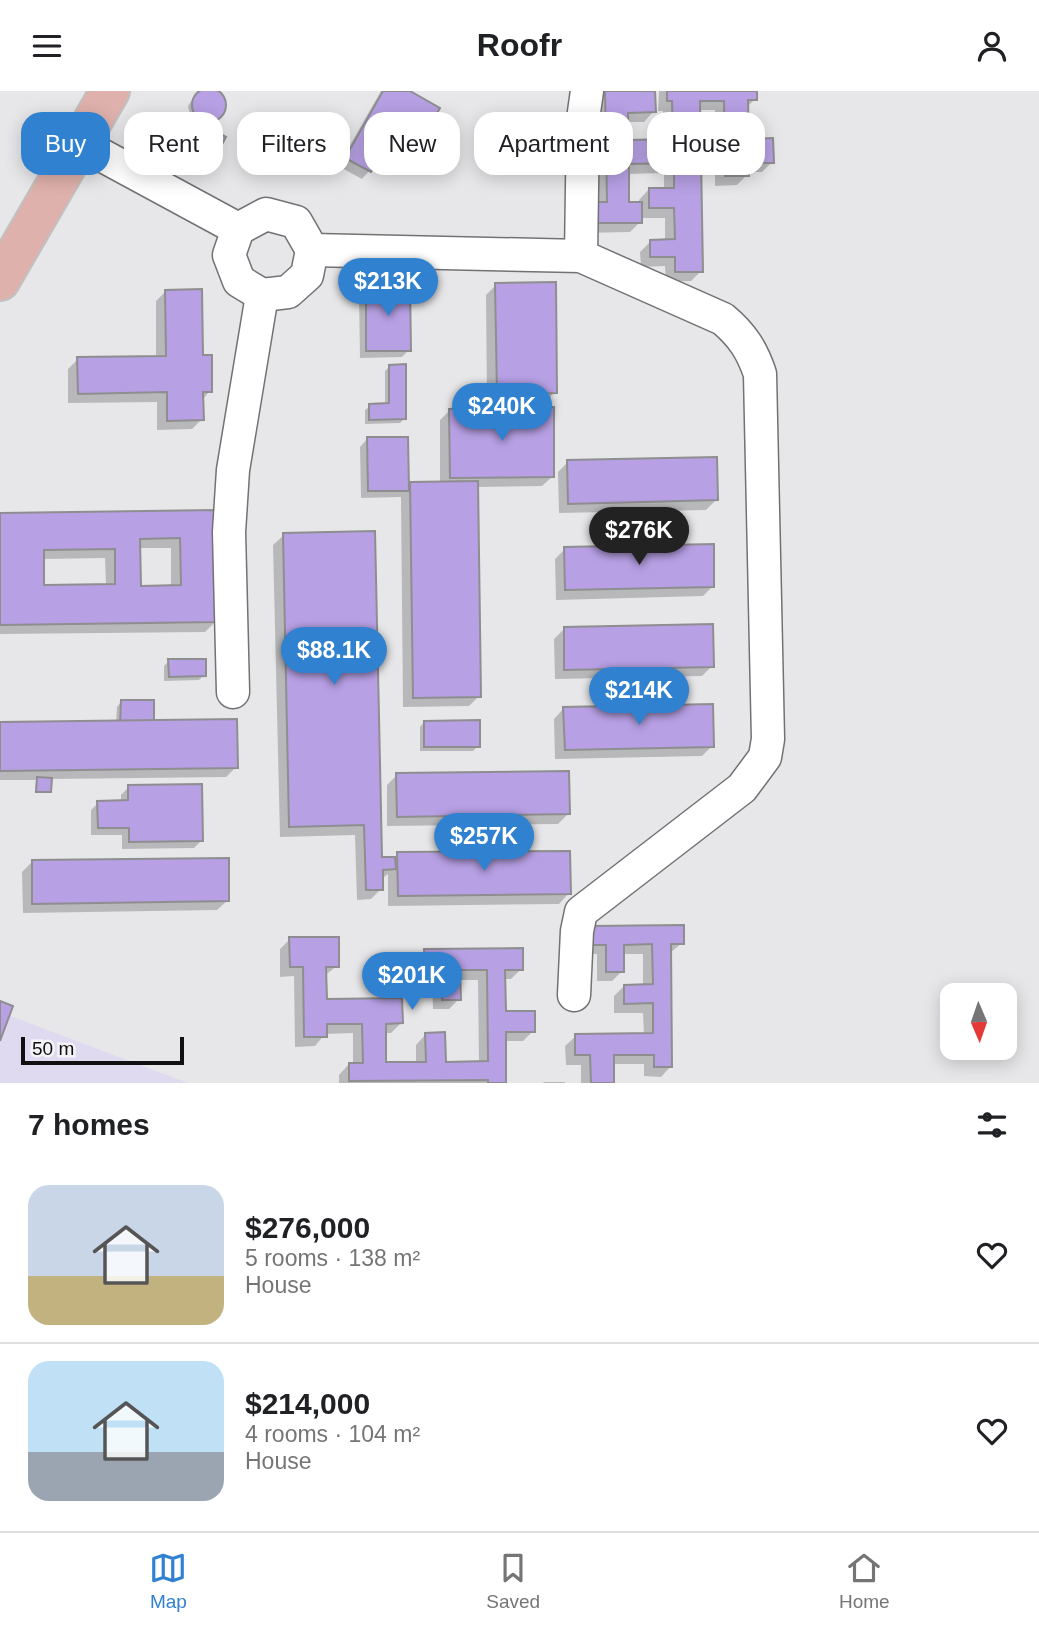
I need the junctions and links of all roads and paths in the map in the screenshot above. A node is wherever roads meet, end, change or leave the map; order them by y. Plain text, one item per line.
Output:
1 (110, 91) edge
2 (587, 91) edge
3 (98, 112) edge
4 (110, 160) edge
5 (62, 175) edge
6 (238, 229) junction
7 (312, 250) junction
8 (581, 256) junction
9 (0, 281) edge
10 (262, 295) junction
11 (233, 692) dead end
12 (575, 995) dead end

1 - 3 main road
2 - 8 lane
4 - 6 lane
5 - 9 main road
6 - 7 lane
6 - 10 lane
7 - 8 lane
7 - 10 lane
8 - 12 lane
10 - 11 lane

